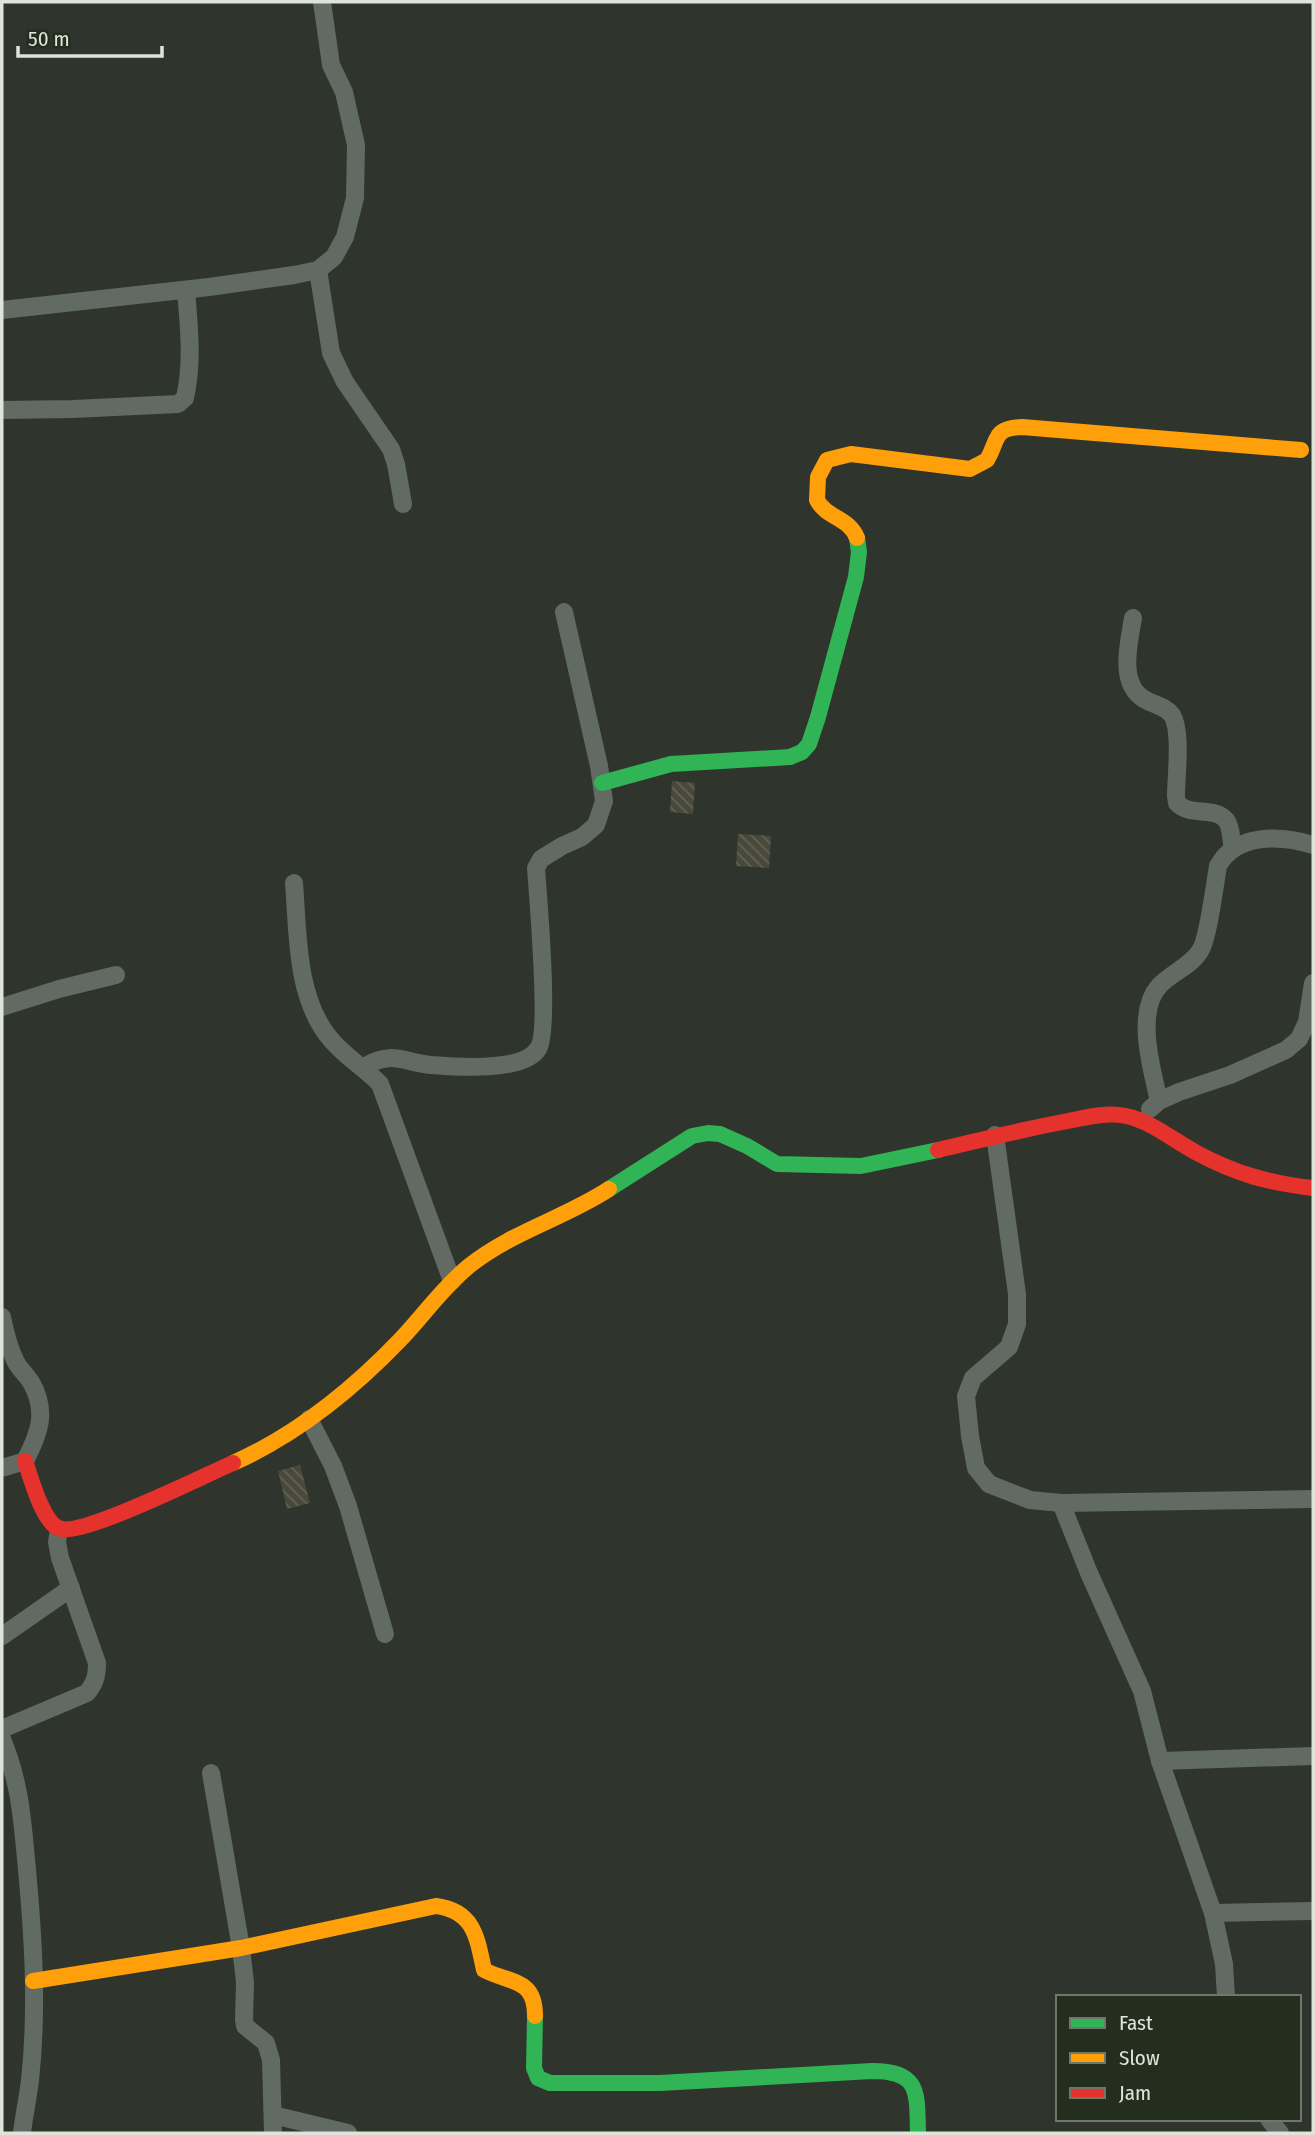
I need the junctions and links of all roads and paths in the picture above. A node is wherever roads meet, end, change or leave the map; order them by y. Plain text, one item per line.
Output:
1 (322, 2) edge
2 (318, 270) junction
3 (186, 290) junction
4 (2, 310) edge
5 (2, 410) edge
6 (1301, 450) dead end
7 (403, 504) dead end
8 (564, 612) dead end
9 (1133, 618) dead end
10 (602, 783) junction
11 (1313, 845) edge
12 (1233, 848) junction
13 (295, 883) dead end
14 (116, 975) dead end
15 (1313, 983) edge
16 (2, 1007) edge
17 (365, 1067) junction
18 (1159, 1101) junction
19 (1138, 1119) junction
20 (995, 1135) junction
21 (1313, 1188) edge
22 (452, 1281) junction
23 (2, 1317) edge
24 (309, 1419) junction
25 (25, 1461) junction
26 (2, 1468) edge
27 (1313, 1499) edge
28 (1061, 1503) junction
29 (59, 1529) junction
30 (71, 1588) junction
31 (385, 1634) dead end
32 (2, 1636) edge
33 (2, 1729) edge
34 (2, 1739) edge
35 (1313, 1756) edge
36 (1160, 1761) junction
37 (211, 1773) dead end
38 (1313, 1911) edge
39 (1213, 1913) junction
40 (242, 1948) junction
41 (33, 1981) junction
42 (1226, 1995) edge
43 (273, 2115) junction
44 (22, 2133) edge
45 (273, 2133) edge
46 (348, 2133) edge
47 (918, 2133) edge

1 - 2 street
2 - 3 street
2 - 7 street
3 - 4 street
3 - 5 street
6 - 10 street
8 - 10 street
9 - 12 street
10 - 17 street
11 - 12 street
12 - 18 street
13 - 17 street
14 - 16 street
15 - 18 street
17 - 22 street
18 - 19 street
19 - 20 street
19 - 21 street
20 - 22 street
20 - 28 street
22 - 24 street
23 - 25 street
24 - 29 street
24 - 31 street
25 - 26 street
25 - 29 street
27 - 28 street
28 - 36 street
29 - 30 street
30 - 32 street
30 - 33 street
34 - 41 street
35 - 36 street
36 - 39 street
37 - 40 street
38 - 39 street
39 - 42 street
40 - 41 street
40 - 43 street
40 - 47 street
41 - 44 street
43 - 45 street
43 - 46 street

